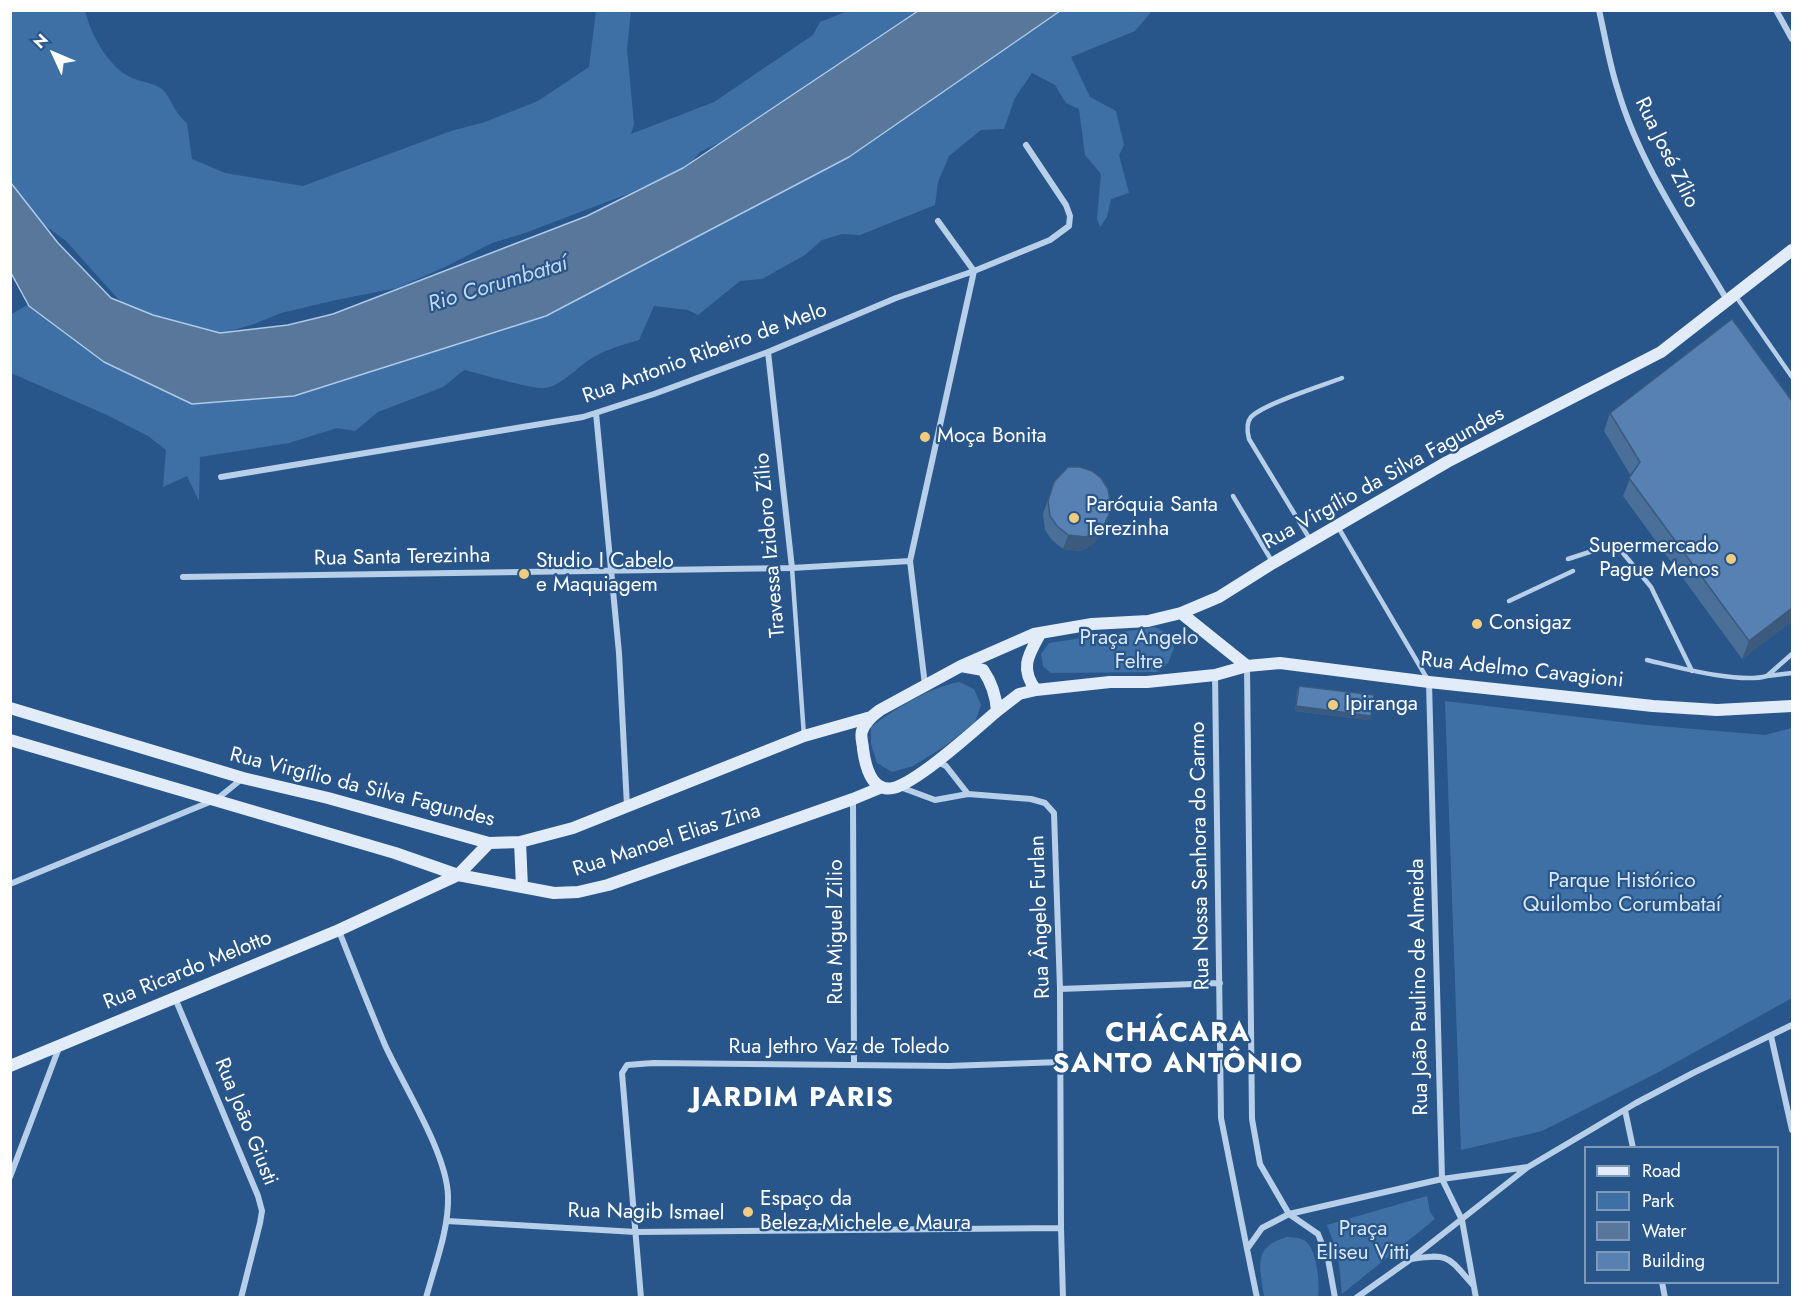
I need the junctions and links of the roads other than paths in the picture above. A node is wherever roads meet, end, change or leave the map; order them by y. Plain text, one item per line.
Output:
1 (1599, 10) edge
2 (1776, 10) edge
3 (1792, 39) edge
4 (1026, 145) dead end
5 (938, 221) dead end
6 (1792, 250) edge
7 (974, 271) junction
8 (1731, 297) junction
9 (768, 351) junction
10 (1792, 377) edge
11 (1342, 378) dead end
12 (596, 413) junction
13 (220, 477) dead end
14 (1233, 496) dead end
15 (1337, 526) junction
16 (1311, 541) junction
17 (1568, 559) dead end
18 (910, 561) junction
19 (1273, 563) junction
20 (792, 568) junction
21 (1573, 571) dead end
22 (611, 572) junction
23 (183, 577) dead end
24 (1509, 601) dead end
25 (1181, 613) junction
26 (1040, 634) junction
27 (1792, 654) edge
28 (1647, 660) dead end
29 (961, 666) junction
30 (1247, 666) junction
31 (1692, 670) junction
32 (1792, 673) edge
33 (1215, 675) junction
34 (1767, 676) junction
35 (1429, 682) junction
36 (925, 685) junction
37 (1036, 690) junction
38 (1792, 706) edge
39 (10, 708) edge
40 (997, 711) junction
41 (871, 717) junction
42 (804, 736) junction
43 (10, 740) edge
44 (936, 761) junction
45 (243, 778) junction
46 (897, 786) junction
47 (882, 787) junction
48 (968, 794) junction
49 (853, 799) junction
50 (217, 800) junction
51 (627, 806) junction
52 (520, 842) junction
53 (489, 843) junction
54 (458, 875) junction
55 (10, 884) edge
56 (522, 887) junction
57 (339, 930) junction
58 (1220, 983) junction
59 (1060, 989) junction
60 (175, 998) junction
61 (1792, 1025) edge
62 (1771, 1036) junction
63 (60, 1045) junction
64 (1060, 1062) junction
65 (854, 1065) junction
66 (10, 1066) edge
67 (1624, 1110) junction
68 (1792, 1130) edge
69 (1633, 1146) edge
70 (1528, 1167) junction
71 (10, 1177) edge
72 (1442, 1179) junction
73 (1289, 1214) junction
74 (1462, 1220) junction
75 (447, 1221) junction
76 (1060, 1228) junction
77 (636, 1232) junction
78 (1247, 1250) junction
79 (1411, 1259) junction
80 (1474, 1286) junction
81 (241, 1298) edge
82 (426, 1298) edge
83 (641, 1298) edge
84 (1063, 1298) edge
85 (1257, 1298) edge
86 (1335, 1298) edge
87 (1356, 1298) edge
88 (1476, 1298) edge

1 - 8 street, Rua José Zílio
2 - 3 street
4 - 7 street, Rua Antonio Ribeiro de Melo
5 - 7 street
6 - 8 street, Rua Virgílio da Silva Fagundes
7 - 9 street, Rua Antonio Ribeiro de Melo
7 - 18 street
8 - 10 lane
8 - 15 street, Rua Virgílio da Silva Fagundes
9 - 12 street, Rua Antonio Ribeiro de Melo
9 - 20 street, Travessa Izidoro Zílio
11 - 16 lane
12 - 13 street, Rua Antonio Ribeiro de Melo
12 - 22 street
14 - 19 lane
15 - 16 street, Rua Virgílio da Silva Fagundes
15 - 35 lane
16 - 19 street, Rua Virgílio da Silva Fagundes
17 - 31 lane
18 - 20 street, Rua Santa Terezinha
18 - 36 street
19 - 25 street, Rua Virgílio da Silva Fagundes
20 - 22 street, Rua Santa Terezinha
20 - 42 lane, Travessa Izidoro Zílio
21 - 24 lane
22 - 23 street, Rua Santa Terezinha
22 - 51 street
25 - 26 street, Rua Virgílio da Silva Fagundes
25 - 30 street
26 - 29 street, Rua Virgílio da Silva Fagundes
26 - 37 street
27 - 34 lane
28 - 31 lane
29 - 36 street, Rua Virgílio da Silva Fagundes
29 - 40 street
30 - 33 street, Rua Adelmo Cavagioni
30 - 35 street, Rua Adelmo Cavagioni
30 - 73 street
31 - 34 lane
32 - 34 lane
33 - 37 street, Rua Adelmo Cavagioni
33 - 58 street, Rua Nossa Senhora do Carmo
35 - 38 street, Rua Adelmo Cavagioni
35 - 72 street, Rua João Paulino de Almeida
36 - 41 street, Rua Virgílio da Silva Fagundes
37 - 40 street, Rua Adelmo Cavagioni
39 - 45 street, Rua Virgílio da Silva Fagundes
40 - 44 street, Rua Adelmo Cavagioni
41 - 42 street, Rua Virgílio da Silva Fagundes
41 - 47 street
42 - 51 street, Rua Virgílio da Silva Fagundes
43 - 50 street
44 - 46 street, Rua Adelmo Cavagioni
44 - 48 street
45 - 50 street
45 - 53 street, Rua Virgílio da Silva Fagundes
46 - 47 street, Rua Manoel Elias Zina
46 - 48 street
47 - 49 street, Rua Manoel Elias Zina
48 - 59 street, Rua Ângelo Furlan
49 - 56 street, Rua Manoel Elias Zina
49 - 65 street, Rua Miguel Zilio
50 - 54 street
50 - 55 street
51 - 52 street, Rua Virgílio da Silva Fagundes
52 - 53 street, Rua Virgílio da Silva Fagundes
52 - 56 street
53 - 54 street
54 - 56 street, Rua Manoel Elias Zina
54 - 57 street, Rua Ricardo Melotto
57 - 60 street, Rua Ricardo Melotto
57 - 75 street
58 - 59 street
58 - 78 street, Rua Nossa Senhora do Carmo
59 - 64 street, Rua Ângelo Furlan
60 - 63 street, Rua Ricardo Melotto
60 - 81 street, Rua João Giusti
61 - 62 street
62 - 67 street
62 - 68 street
63 - 66 street, Rua Ricardo Melotto
63 - 71 street
64 - 65 street, Rua Jethro Vaz de Toledo
64 - 76 street, Rua Ângelo Furlan
65 - 77 street, Rua Jethro Vaz de Toledo
67 - 69 street
67 - 70 street
70 - 72 street
70 - 74 street
72 - 73 street
72 - 74 street, Rua João Paulino de Almeida
73 - 78 street
73 - 86 street
74 - 79 street
74 - 80 street, Rua João Paulino de Almeida
75 - 77 street, Rua Nagib Ismael
75 - 82 street
76 - 77 street, Rua Nagib Ismael
76 - 84 street, Rua Ângelo Furlan
77 - 83 street
78 - 85 street, Rua Nossa Senhora do Carmo
79 - 80 street
79 - 87 street
80 - 88 street, Rua João Paulino de Almeida

